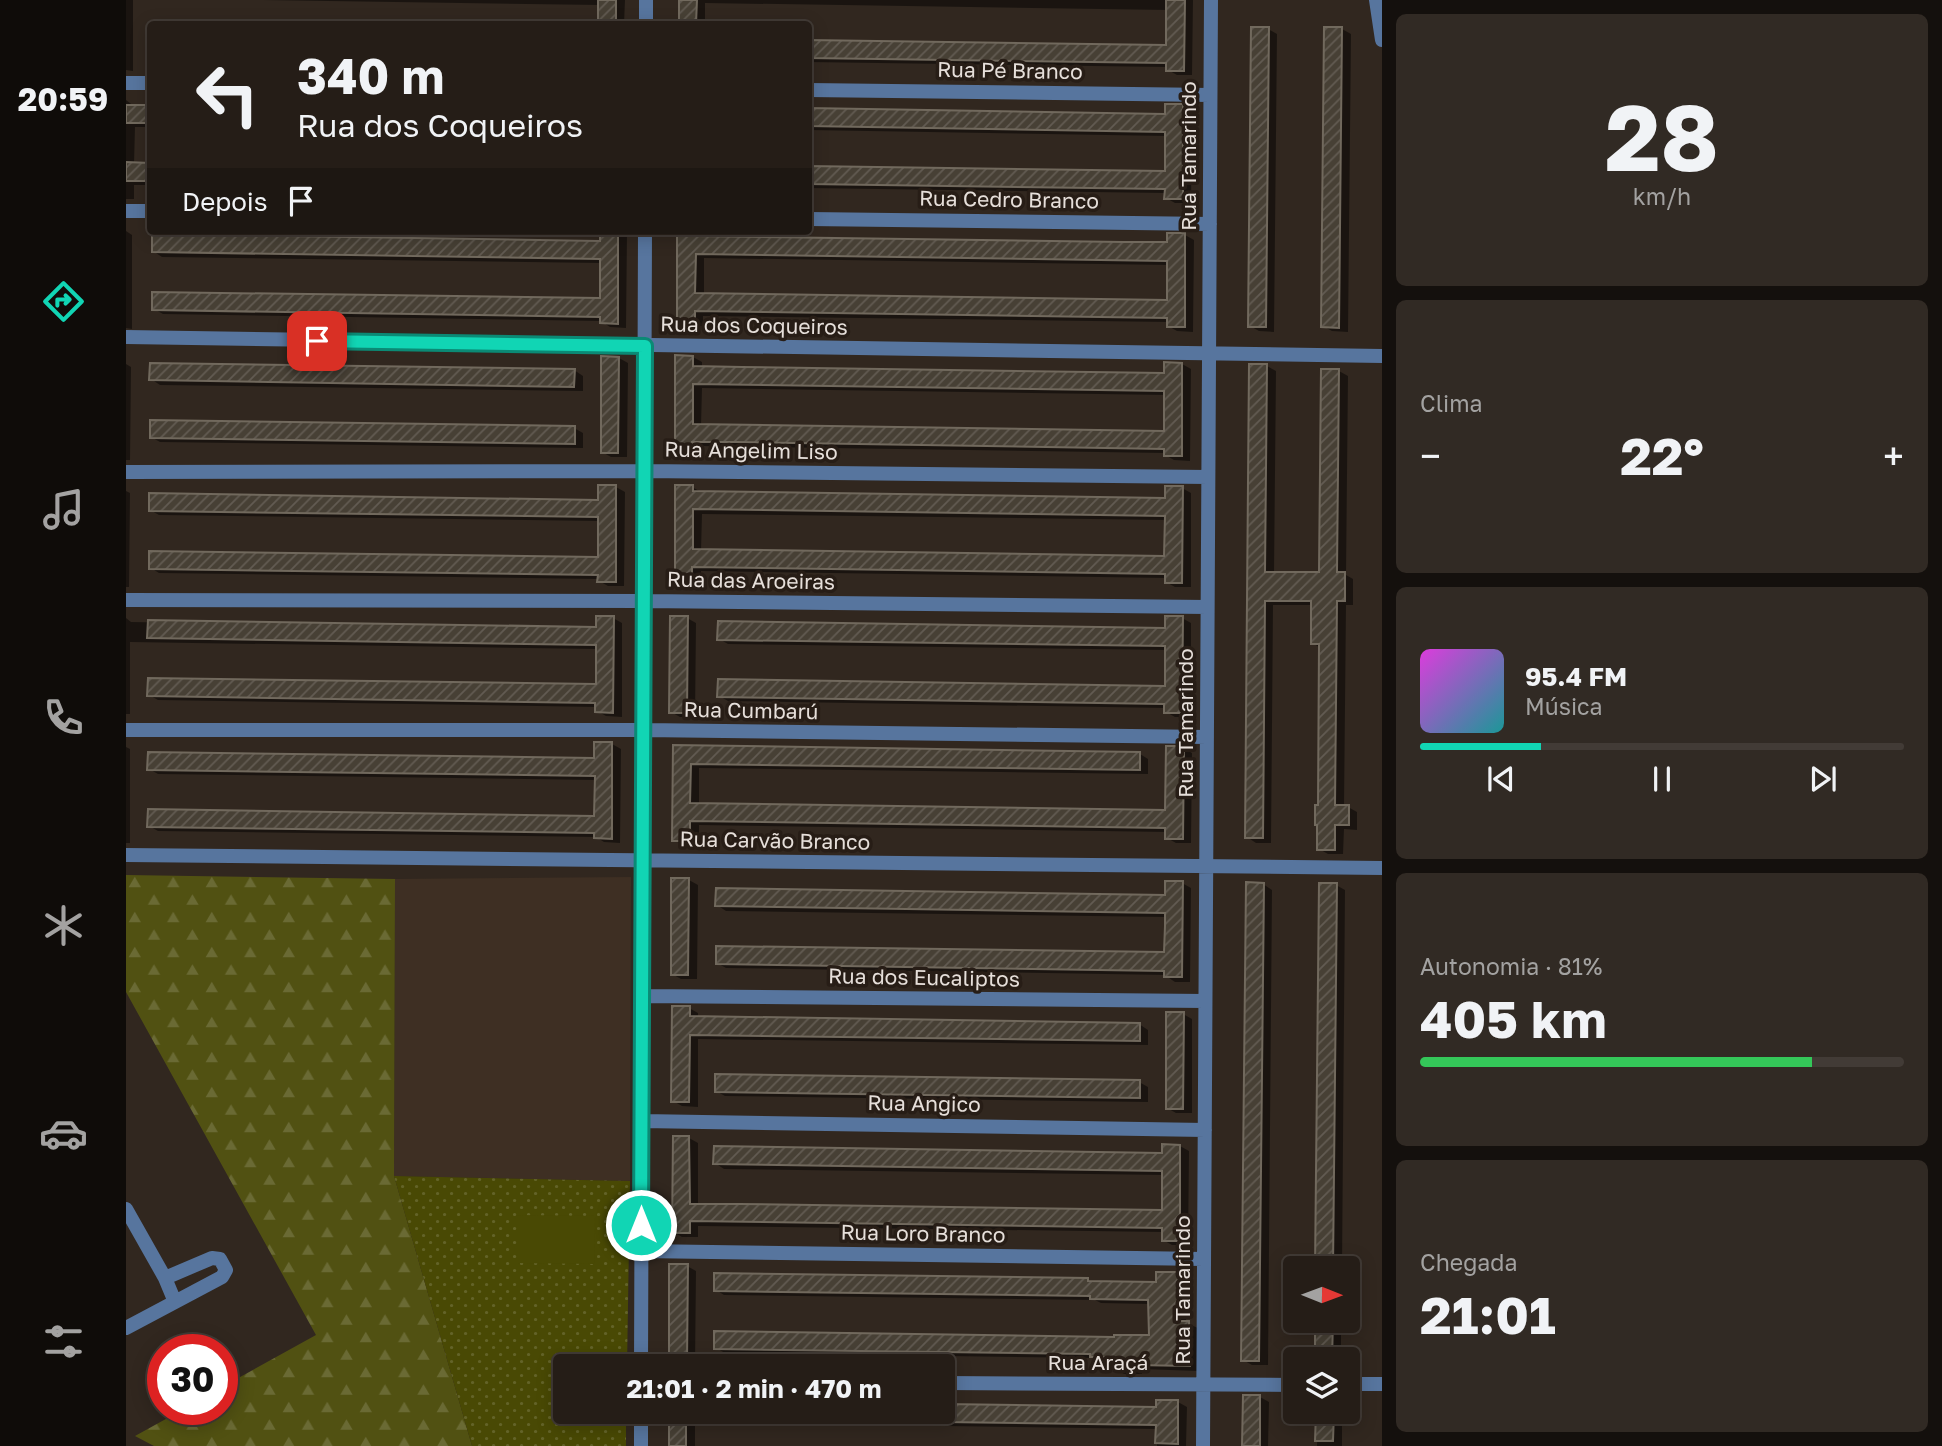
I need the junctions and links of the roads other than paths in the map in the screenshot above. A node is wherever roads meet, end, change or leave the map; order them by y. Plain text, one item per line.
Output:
1 (646, 0) edge
2 (1211, 0) edge
3 (1376, 0) edge
4 (646, 21) edge
5 (1382, 40) edge
6 (126, 83) edge
7 (147, 83) edge
8 (812, 90) edge
9 (1210, 95) junction
10 (126, 211) edge
11 (147, 211) edge
12 (812, 219) edge
13 (1210, 224) junction
14 (645, 235) edge
15 (126, 337) edge
16 (645, 346) junction
17 (1209, 352) junction
18 (1382, 356) edge
19 (644, 471) junction
20 (126, 472) edge
21 (1208, 477) junction
22 (126, 600) edge
23 (644, 601) junction
24 (1208, 607) junction
25 (126, 730) edge
26 (644, 730) junction
27 (1207, 737) junction
28 (126, 855) edge
29 (643, 860) junction
30 (1206, 868) junction
31 (1382, 868) edge
32 (642, 996) junction
33 (1205, 1001) junction
34 (642, 1121) junction
35 (1205, 1130) junction
36 (126, 1209) edge
37 (641, 1251) junction
38 (1204, 1259) junction
39 (165, 1278) junction
40 (175, 1302) junction
41 (126, 1328) edge
42 (641, 1354) edge
43 (955, 1383) edge
44 (1360, 1384) edge
45 (1382, 1384) edge
46 (1203, 1385) junction
47 (1283, 1385) edge
48 (641, 1424) edge
49 (641, 1446) edge
50 (1203, 1446) edge

1 - 4 street
2 - 9 street, Rua Tamarindo
3 - 5 street
6 - 7 street
8 - 9 street, Rua Pé Branco
9 - 13 street, Rua Tamarindo
10 - 11 street
12 - 13 street, Rua Cedro Branco
13 - 17 street, Rua Tamarindo
14 - 16 street
15 - 16 street, Rua dos Coqueiros
16 - 17 street, Rua dos Coqueiros
16 - 19 street
17 - 18 street, Rua dos Coqueiros
17 - 21 street, Rua Tamarindo
19 - 20 street, Rua Angelim Liso
19 - 21 street, Rua Angelim Liso
19 - 23 street
21 - 24 street, Rua Tamarindo
22 - 23 street, Rua das Aroeiras
23 - 24 street, Rua das Aroeiras
23 - 26 street
24 - 27 street, Rua Tamarindo
25 - 26 street, Rua Cumbarú
26 - 27 street, Rua Cumbarú
26 - 29 street
27 - 30 street, Rua Tamarindo
28 - 29 street, Rua Carvão Branco
29 - 30 street, Rua Carvão Branco
29 - 32 street
30 - 31 street, Rua Carvão Branco
30 - 33 street, Rua Tamarindo
32 - 33 street, Rua dos Eucaliptos
32 - 34 street
33 - 35 street, Rua Tamarindo
34 - 35 street, Rua Angico
34 - 37 street
35 - 38 street, Rua Tamarindo
36 - 39 street
37 - 38 street, Rua Loro Branco
37 - 42 street
38 - 46 street, Rua Tamarindo
39 - 40 street
39 - 40 street
40 - 41 street
43 - 46 street, Rua Araçá
44 - 45 street
46 - 47 street, Rua Araçá
46 - 50 street, Rua Tamarindo
48 - 49 street

